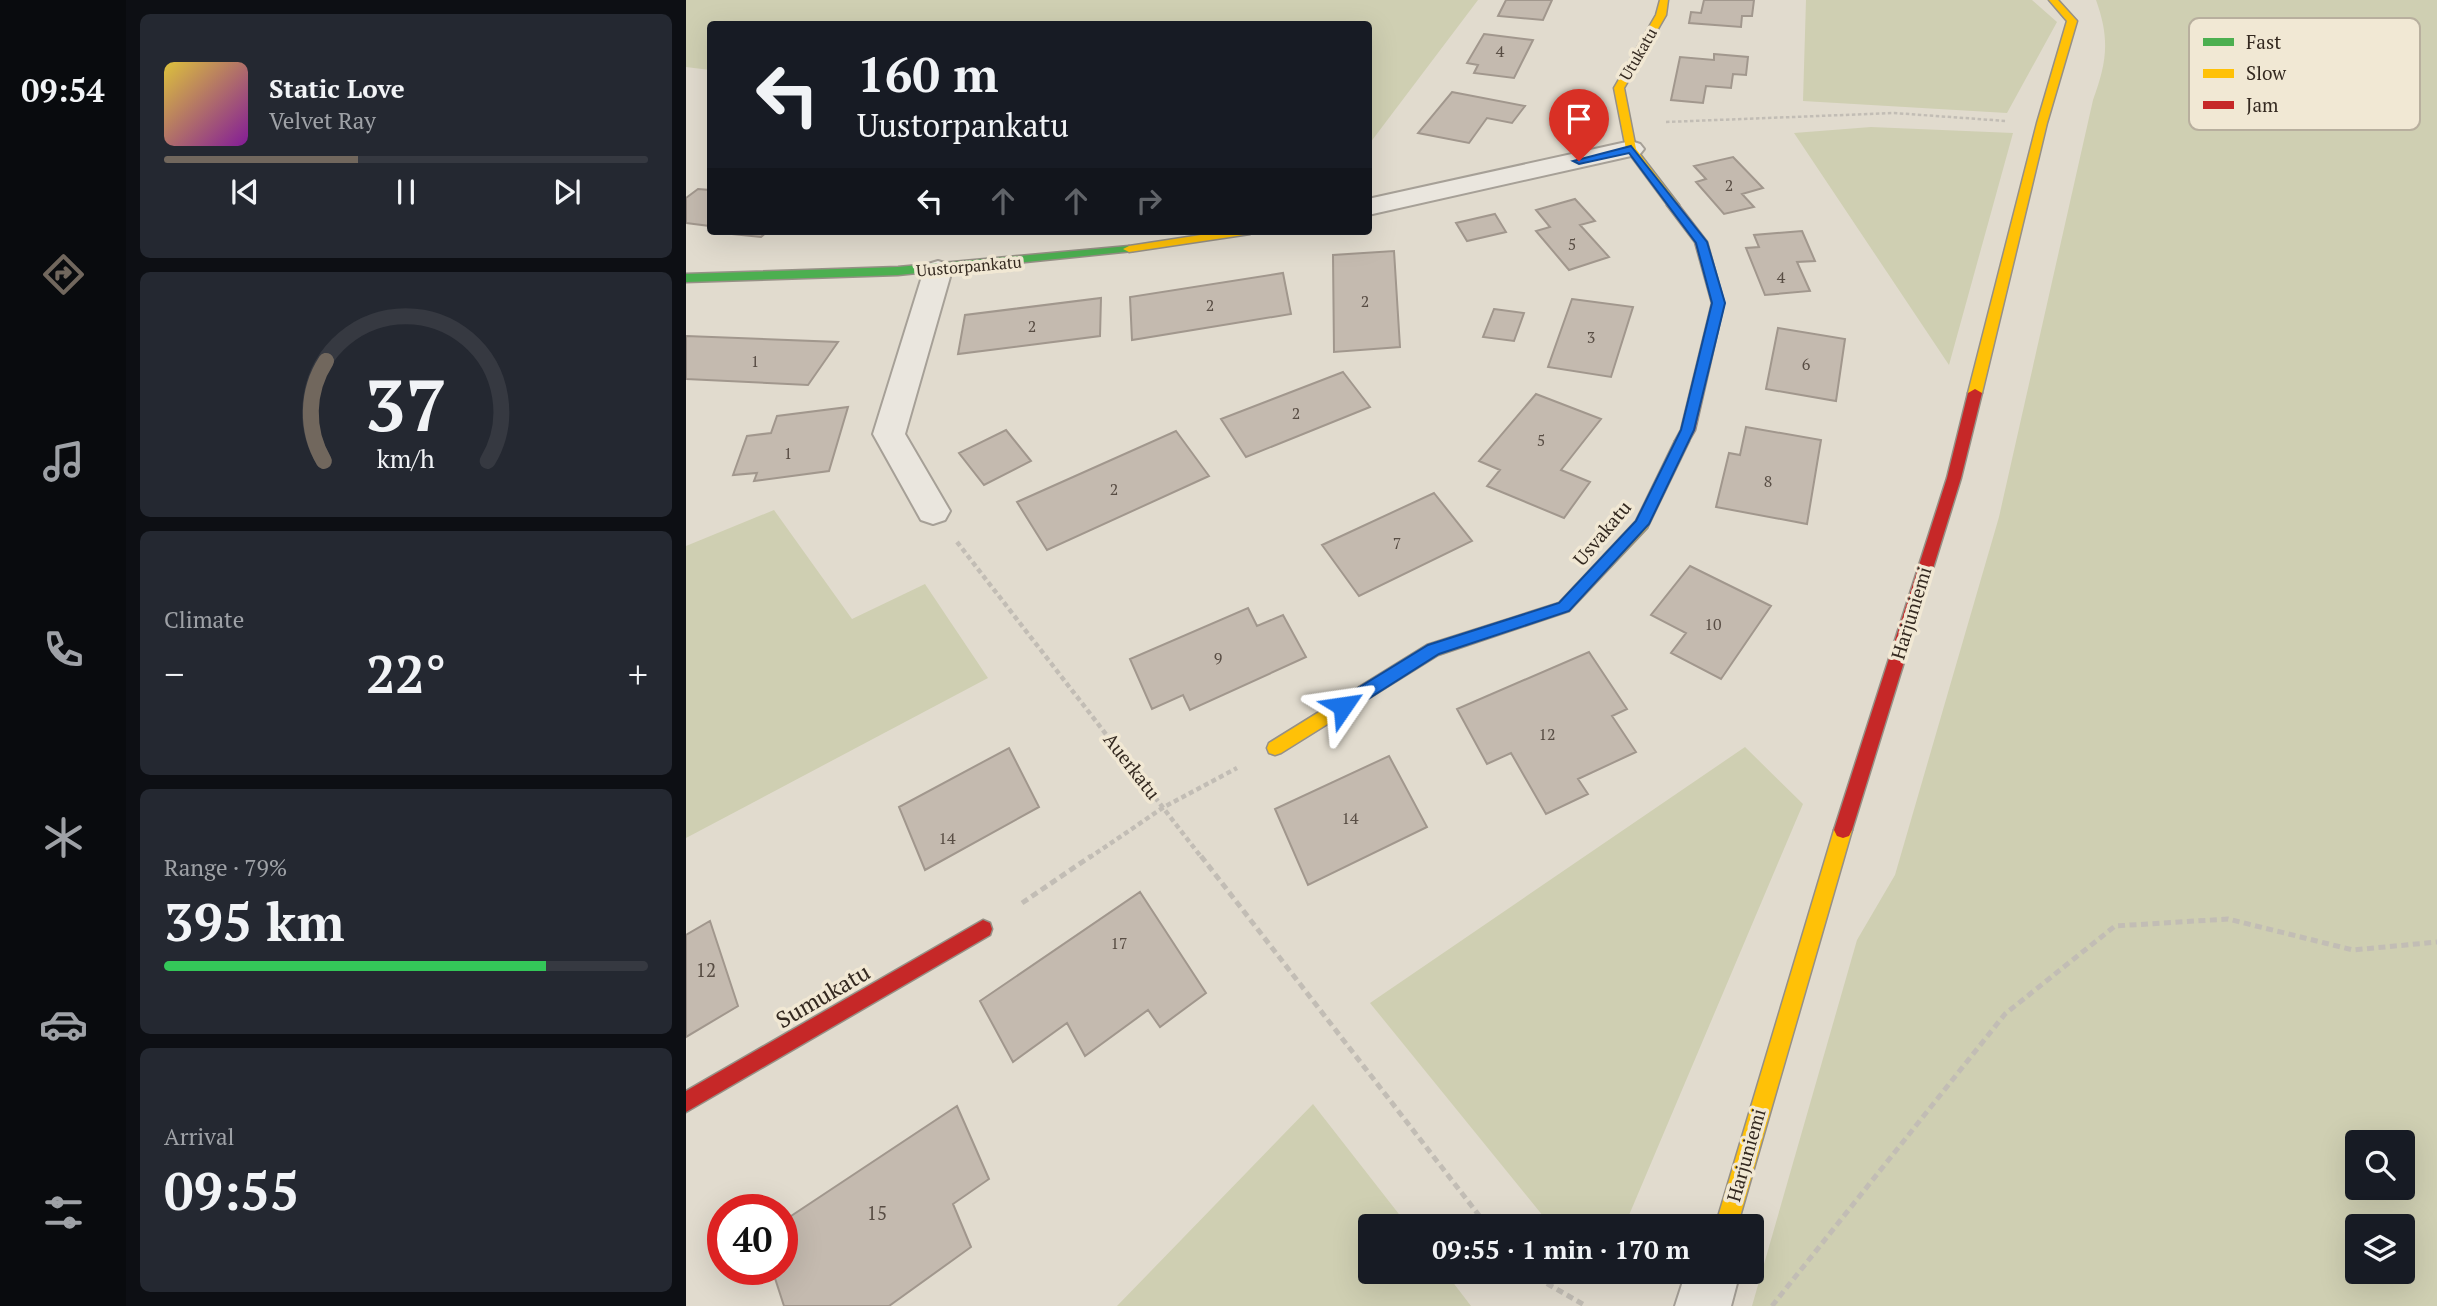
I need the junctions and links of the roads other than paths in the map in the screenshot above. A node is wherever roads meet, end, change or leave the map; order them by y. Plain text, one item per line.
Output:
1 (1664, 0) edge
2 (2053, 0) edge
3 (1629, 137) junction
4 (1372, 206) edge
5 (1228, 235) edge
6 (938, 270) junction
7 (686, 278) edge
8 (933, 511) road end
9 (1275, 748) road end
10 (984, 929) road end
11 (686, 1102) edge
12 (1730, 1214) edge
13 (1709, 1284) edge
14 (1703, 1306) edge

1 - 3 street, Utukatu
2 - 12 street, Harjuniemi
3 - 4 street
3 - 9 street, Usvakatu
5 - 6 street, Uustorpankatu
6 - 7 street, Uustorpankatu
6 - 8 street
10 - 11 street, Sumukatu
13 - 14 street

